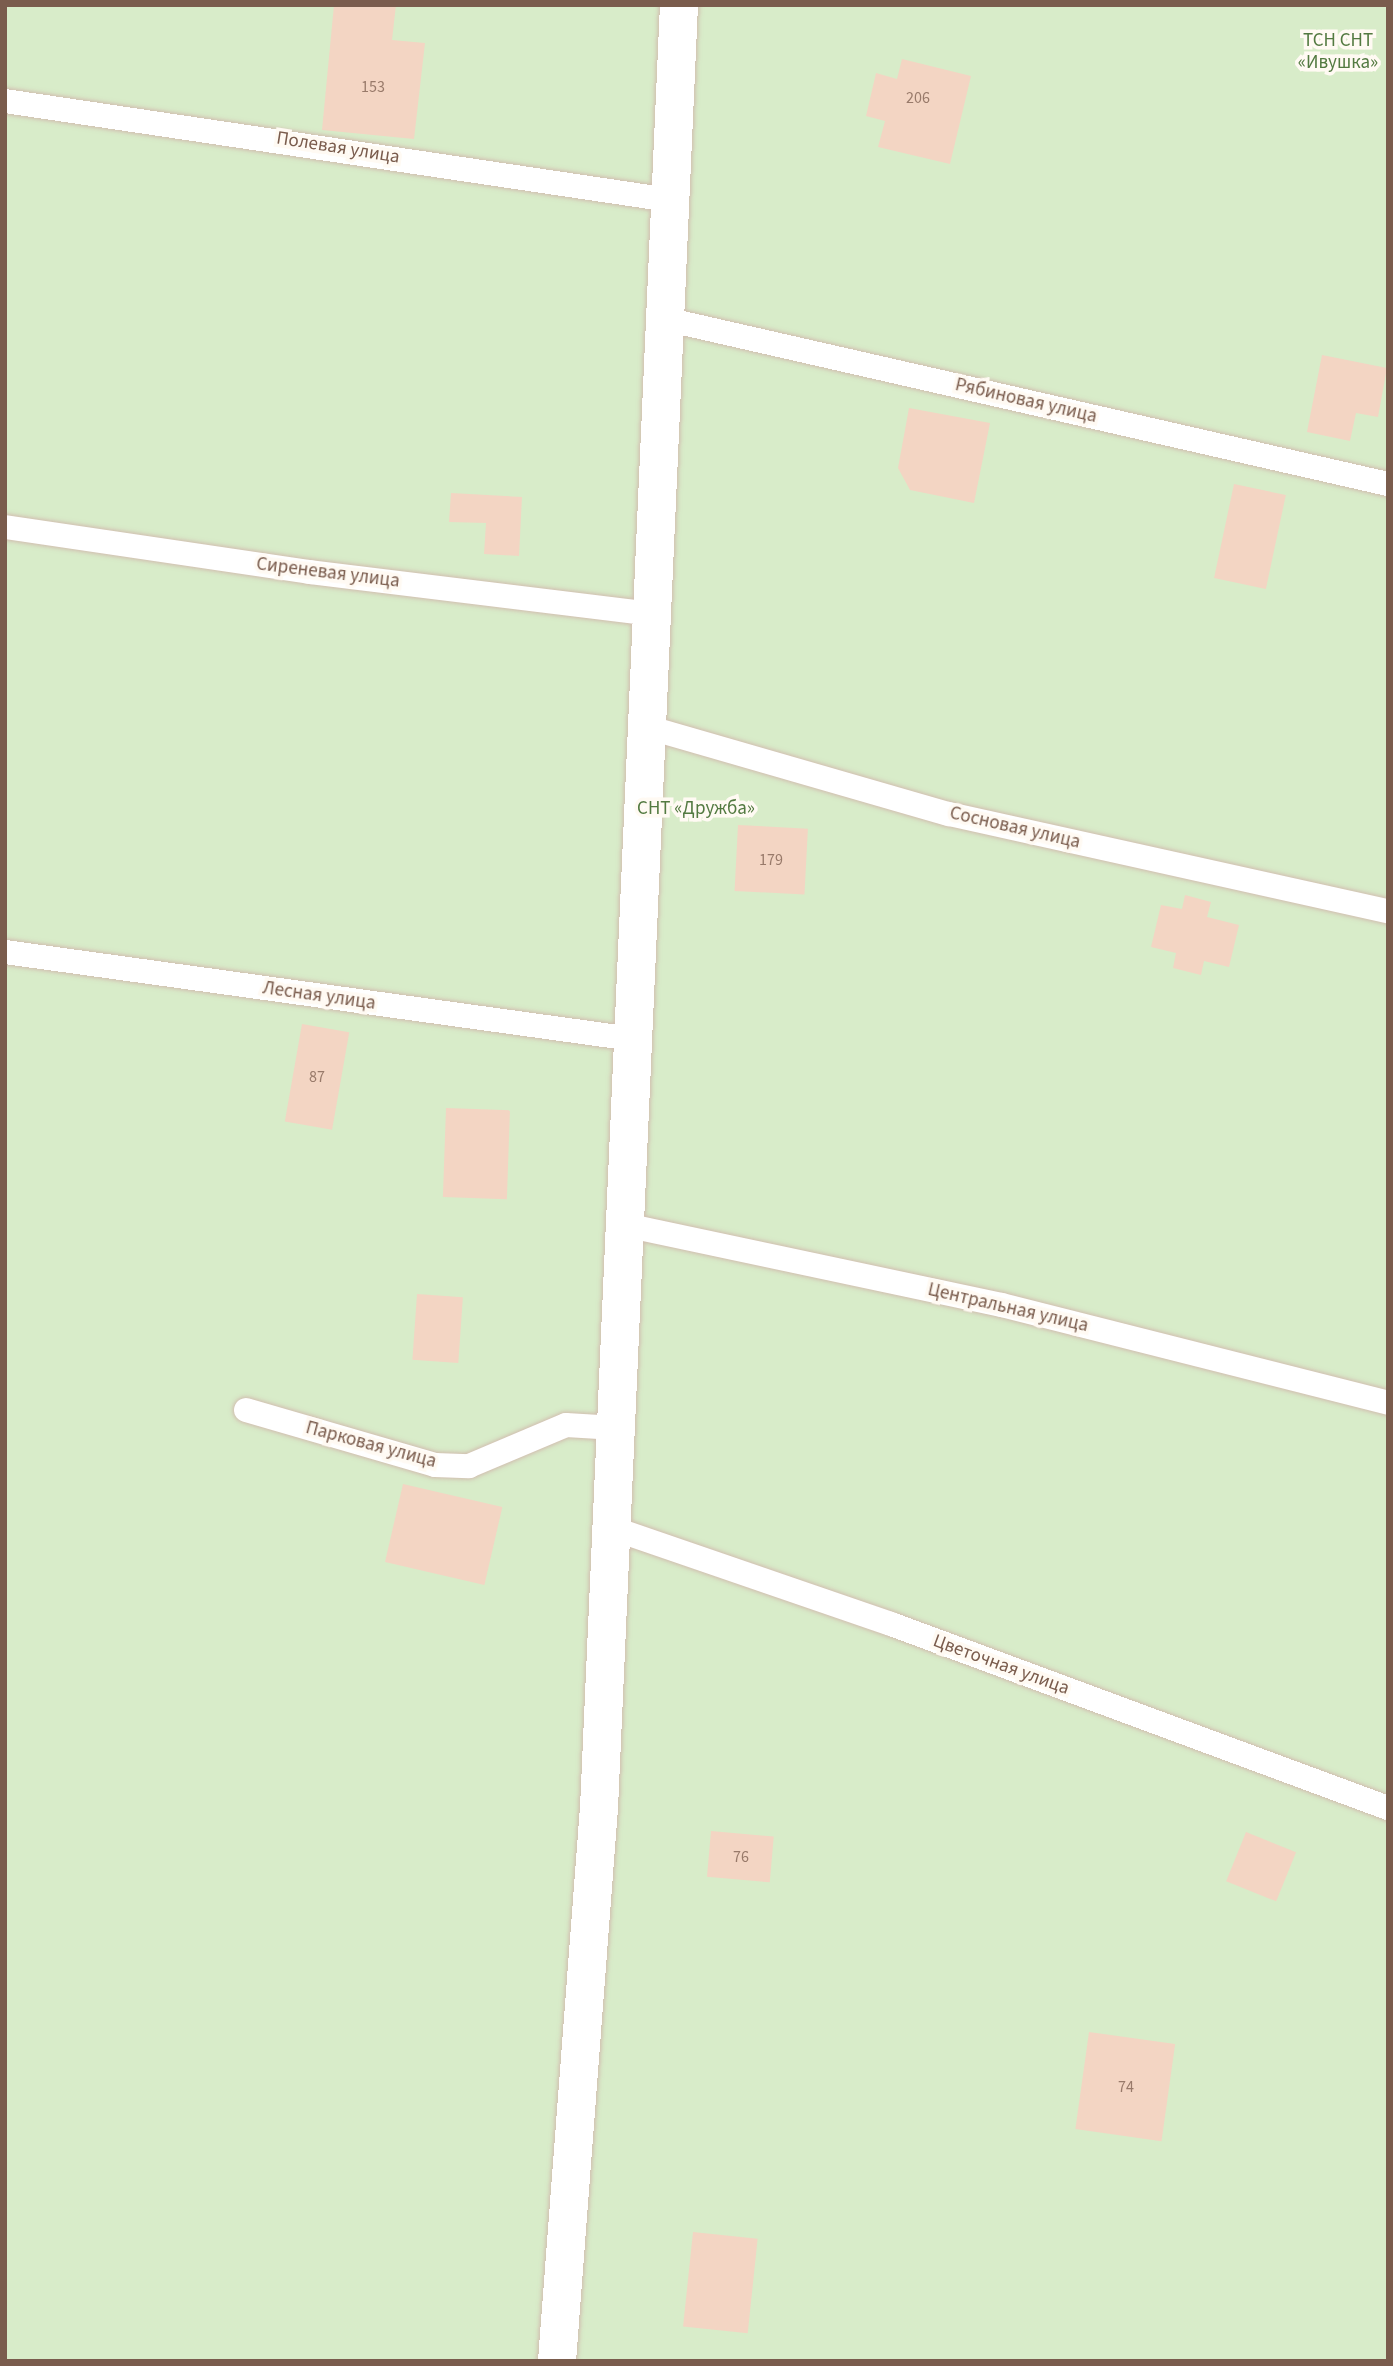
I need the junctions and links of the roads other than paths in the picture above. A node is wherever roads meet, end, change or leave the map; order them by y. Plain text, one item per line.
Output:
1 (679, 5) edge
2 (5, 101) edge
3 (670, 200) junction
4 (665, 319) junction
5 (1388, 484) edge
6 (5, 527) edge
7 (651, 614) junction
8 (647, 726) junction
9 (1388, 911) edge
10 (5, 952) edge
11 (633, 1038) junction
12 (625, 1225) junction
13 (1388, 1404) edge
14 (246, 1410) dead end
15 (616, 1428) junction
16 (612, 1528) junction
17 (1388, 1808) edge
18 (558, 2361) edge

1 - 3 street
2 - 3 lane, Полевая улица
3 - 4 street
4 - 5 lane, Рябиновая улица
4 - 7 street
6 - 7 lane, Сиреневая улица
7 - 8 street
8 - 9 lane, Сосновая улица
8 - 11 street
10 - 11 lane, Лесная улица
11 - 12 street
12 - 13 lane, Центральная улица
12 - 15 street
14 - 15 lane, Парковая улица
15 - 16 street
16 - 17 lane, Цветочная улица
16 - 18 street

